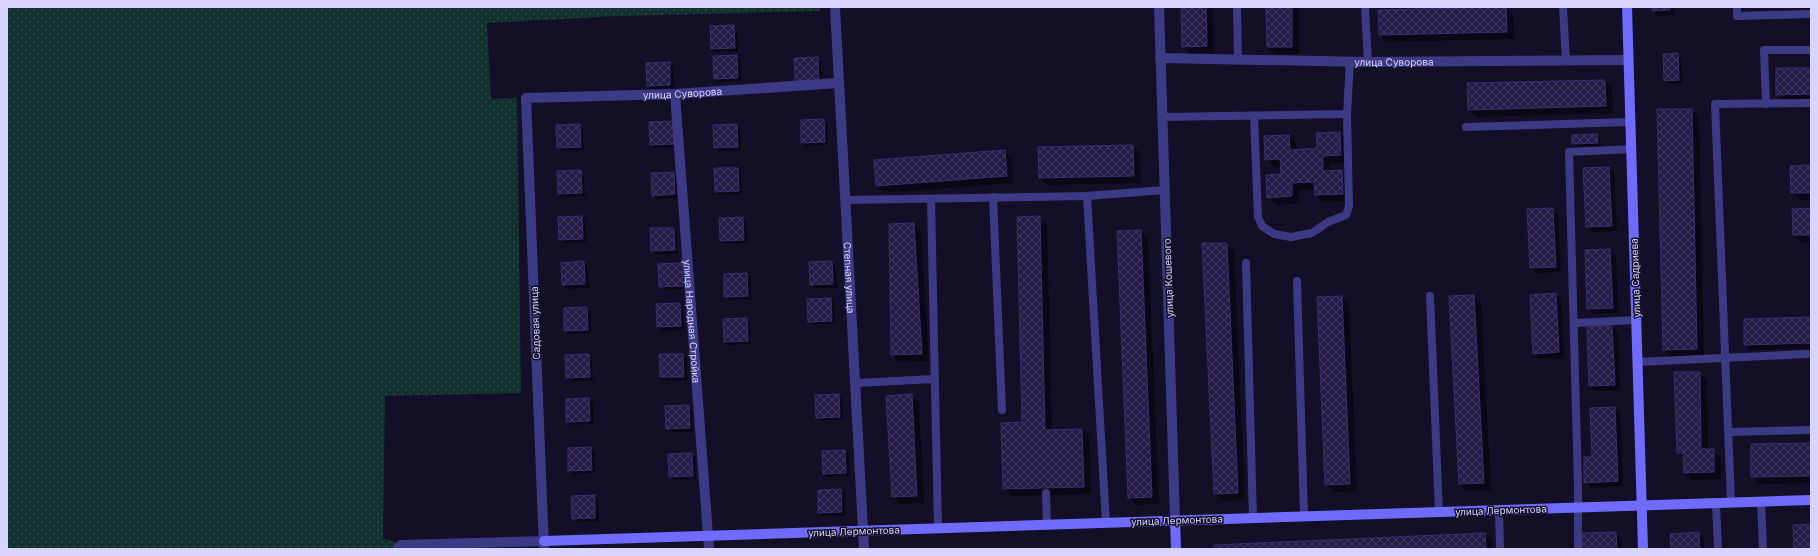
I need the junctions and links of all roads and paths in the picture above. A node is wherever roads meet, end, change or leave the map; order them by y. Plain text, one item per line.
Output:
1 (835, 7) edge
2 (1159, 7) edge
3 (1237, 7) edge
4 (1366, 7) edge
5 (1563, 7) edge
6 (1627, 7) edge
7 (1737, 7) edge
8 (1811, 14) edge
9 (1811, 50) edge
10 (1160, 58) junction
11 (1238, 59) junction
12 (1566, 60) junction
13 (1628, 60) junction
14 (1350, 61) junction
15 (1368, 62) junction
16 (838, 83) junction
17 (675, 94) junction
18 (526, 98) joint
19 (1811, 103) edge
20 (1766, 104) junction
21 (1347, 114) junction
22 (1254, 116) junction
23 (1162, 117) junction
24 (1630, 122) junction
25 (1466, 126) dead end
26 (1631, 149) junction
27 (1165, 190) junction
28 (1087, 196) junction
29 (993, 197) junction
30 (931, 199) junction
31 (845, 200) junction
32 (1246, 263) dead end
33 (1297, 281) dead end
34 (1430, 296) dead end
35 (1636, 320) junction
36 (1574, 323) junction
37 (1807, 354) dead end
38 (1726, 358) junction
39 (1638, 362) junction
40 (934, 379) junction
41 (855, 383) junction
42 (1002, 410) dead end
43 (1811, 430) edge
44 (1729, 432) junction
45 (1046, 493) dead end
46 (1811, 500) edge
47 (1732, 502) junction
48 (1761, 502) junction
49 (1716, 503) junction
50 (1642, 505) junction
51 (1577, 507) junction
52 (1499, 510) junction
53 (1439, 512) junction
54 (1304, 516) junction
55 (1253, 518) junction
56 (1176, 520) junction
57 (1106, 523) junction
58 (1047, 525) junction
59 (938, 528) junction
60 (863, 531) junction
61 (709, 536) junction
62 (544, 545) edge
63 (398, 549) edge
64 (709, 549) edge
65 (864, 549) edge
66 (1176, 549) edge
67 (1500, 549) edge
68 (1578, 549) edge
69 (1643, 549) edge
70 (1718, 549) edge
71 (1762, 549) edge

1 - 16 street, Степная улица
2 - 10 street, улица Кошевого
3 - 11 lane
4 - 15 lane
5 - 12 lane
6 - 13 street, улица Садриева
7 - 8 lane
9 - 20 lane
10 - 11 street, улица Суворова
10 - 23 street, улица Кошевого
11 - 14 street, улица Суворова
12 - 13 street, улица Суворова
12 - 15 street, улица Суворова
13 - 24 street, улица Садриева
14 - 15 street, улица Суворова
14 - 21 lane
16 - 17 street, улица Суворова
16 - 31 street, Степная улица
17 - 18 street, улица Суворова
17 - 61 street, улица Народная Стройка
18 - 62 street, Садовая улица
19 - 20 lane
20 - 38 lane
21 - 22 lane
21 - 22 lane
22 - 23 lane
23 - 27 street, улица Кошевого
24 - 25 lane
24 - 26 street, улица Садриева
26 - 35 street, улица Садриева
26 - 36 lane
27 - 28 lane
27 - 56 street, улица Кошевого
28 - 29 lane
28 - 57 lane
29 - 30 lane
29 - 42 lane
30 - 31 lane
30 - 40 lane
31 - 41 street, Степная улица
32 - 55 lane
33 - 54 lane
34 - 53 lane
35 - 36 lane
35 - 39 street, улица Садриева
36 - 51 lane
37 - 38 lane
38 - 39 lane
38 - 44 lane
39 - 50 street, улица Садриева
40 - 41 lane
40 - 59 lane
41 - 60 street, Степная улица
43 - 44 lane
44 - 47 lane
45 - 58 lane
46 - 48 street, улица Лермонтова
47 - 48 street, улица Лермонтова
47 - 49 street, улица Лермонтова
48 - 71 lane
49 - 50 street, улица Лермонтова
49 - 70 lane
50 - 51 street, улица Лермонтова
50 - 69 street, улица Садриева
51 - 52 street, улица Лермонтова
51 - 68 lane
52 - 53 street, улица Лермонтова
52 - 67 lane
53 - 54 street, улица Лермонтова
54 - 55 street, улица Лермонтова
55 - 56 street, улица Лермонтова
56 - 57 street, улица Лермонтова
56 - 66 street, улица Кошевого
57 - 58 street, улица Лермонтова
58 - 59 street, улица Лермонтова
59 - 60 street, улица Лермонтова
60 - 61 street, улица Лермонтова
60 - 65 street, Степная улица
61 - 62 street, улица Лермонтова
61 - 64 street, улица Народная Стройка
62 - 63 street

